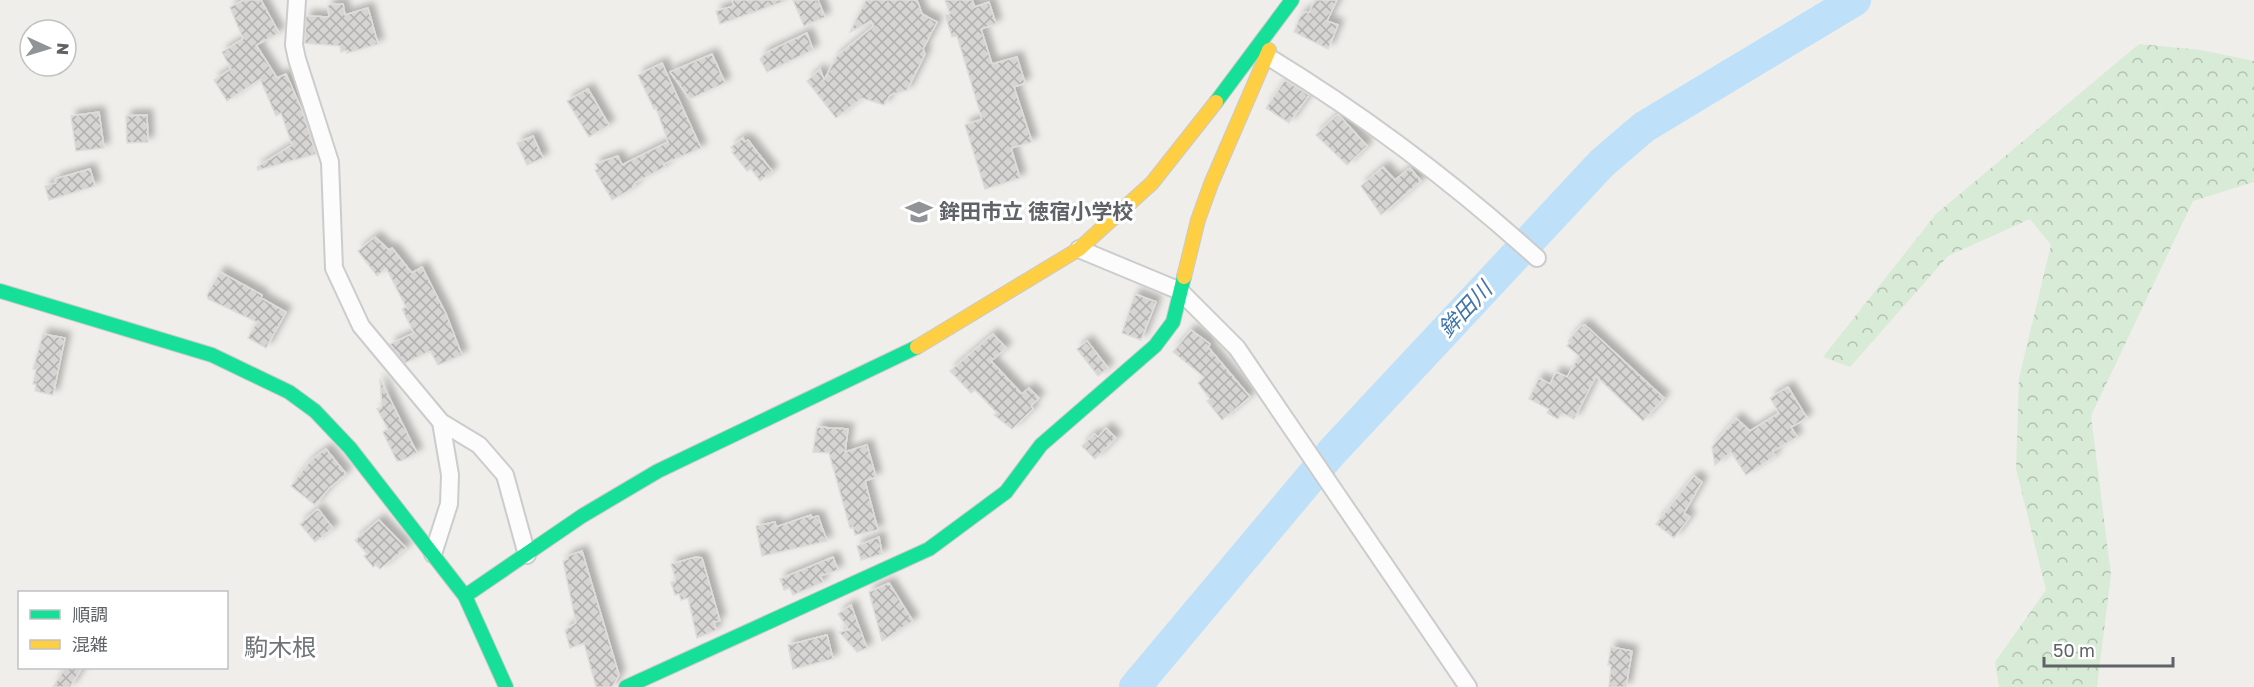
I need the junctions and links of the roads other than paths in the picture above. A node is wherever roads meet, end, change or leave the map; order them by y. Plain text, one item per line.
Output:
1 (297, 0) edge
2 (1291, 1) edge
3 (1267, 56) junction
4 (1079, 249) junction
5 (1537, 258) dead end
6 (0, 291) edge
7 (1180, 291) junction
8 (441, 422) junction
9 (433, 554) junction
10 (527, 555) junction
11 (465, 596) junction
12 (506, 687) edge
13 (626, 687) edge
14 (1468, 687) edge

1 - 8 street
2 - 3 street
2 - 4 street
3 - 5 street
3 - 7 street
4 - 7 street
4 - 10 street
6 - 9 street
7 - 13 street
7 - 14 street
8 - 9 street
8 - 10 street
9 - 11 street
10 - 11 street
11 - 12 street

